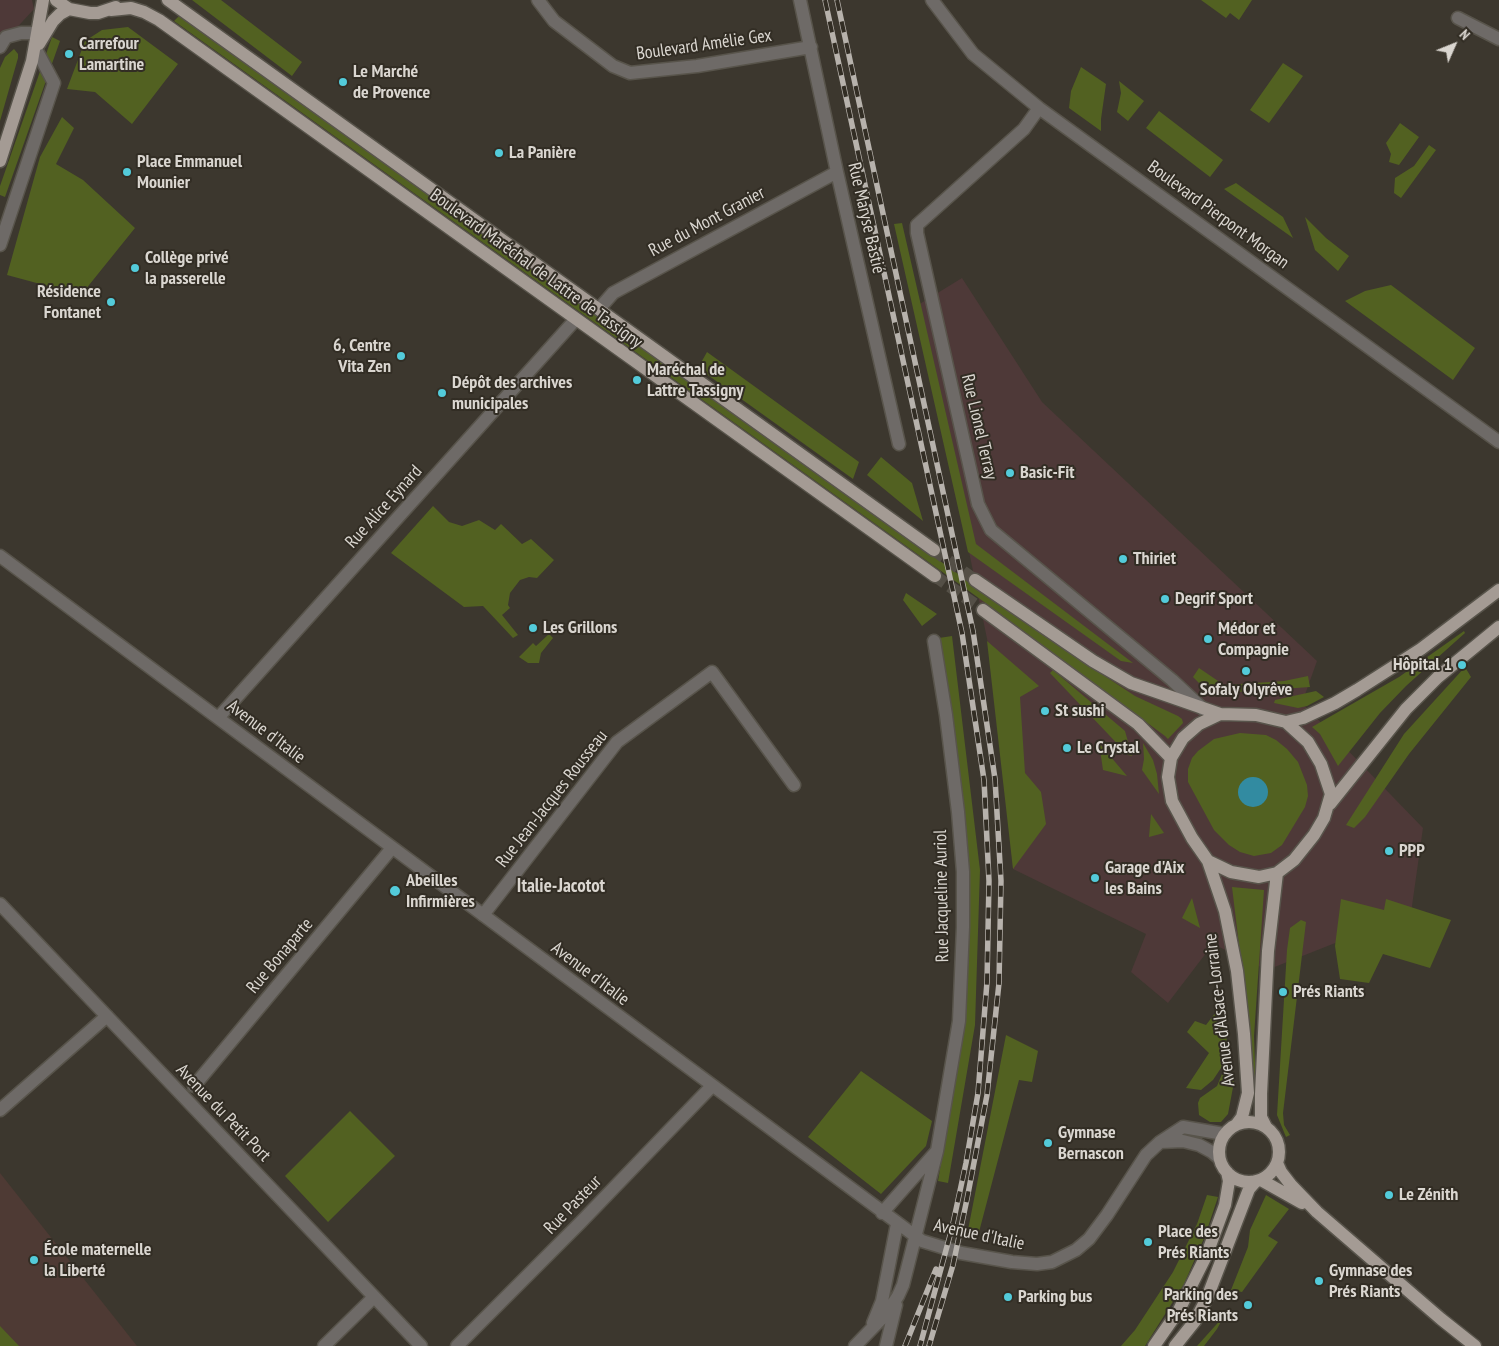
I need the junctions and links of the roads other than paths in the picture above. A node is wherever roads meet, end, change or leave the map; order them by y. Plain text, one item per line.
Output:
1 (42, 0) edge
2 (56, 0) edge
3 (126, 0) edge
4 (168, 0) edge
5 (538, 0) edge
6 (800, 0) edge
7 (932, 0) edge
8 (69, 8) junction
9 (111, 10) junction
10 (1458, 18) dead end
11 (38, 33) junction
12 (1499, 39) edge
13 (3, 42) edge
14 (811, 47) junction
15 (34, 56) junction
16 (1039, 108) junction
17 (0, 160) edge
18 (837, 172) junction
19 (0, 245) edge
20 (599, 309) junction
21 (576, 319) junction
22 (1499, 442) edge
23 (899, 444) dead end
24 (934, 550) tunnel mouth
25 (0, 556) edge
26 (935, 576) tunnel mouth
27 (975, 580) tunnel mouth
28 (1499, 590) edge
29 (983, 610) tunnel mouth
30 (1499, 618) edge
31 (1499, 627) edge
32 (934, 641) dead end
33 (1203, 708) junction
34 (1220, 714) junction
35 (218, 718) junction
36 (1290, 726) junction
37 (1171, 758) junction
38 (794, 785) dead end
39 (1331, 794) junction
40 (1326, 808) junction
41 (392, 848) junction
42 (1208, 861) junction
43 (1277, 872) junction
44 (0, 904) edge
45 (483, 915) junction
46 (106, 1016) junction
47 (194, 1086) dead end
48 (712, 1086) junction
49 (0, 1110) edge
50 (1236, 1125) junction
51 (1266, 1127) junction
52 (1224, 1134) junction
53 (1160, 1142) junction
54 (937, 1151) junction
55 (1220, 1158) junction
56 (1277, 1163) junction
57 (1227, 1172) junction
58 (1258, 1181) junction
59 (1316, 1212) junction
60 (882, 1213) junction
61 (897, 1224) junction
62 (915, 1237) junction
63 (374, 1296) junction
64 (898, 1296) junction
65 (870, 1331) junction
66 (324, 1346) edge
67 (421, 1346) edge
68 (457, 1346) edge
69 (855, 1346) edge
70 (886, 1346) edge
71 (1154, 1346) edge
72 (1175, 1346) edge
73 (1475, 1346) edge

1 - 11 main road
2 - 8 main road
3 - 9 main road
4 - 20 main road, Boulevard Maréchal de Lattre de Tassigny
5 - 14 street, Boulevard Amélie Gex
6 - 14 street, Rue Maryse Bastié
7 - 16 street, Boulevard Pierpont Morgan
8 - 9 main road
8 - 15 main road
9 - 21 main road, Boulevard Maréchal de Lattre de Tassigny
10 - 12 street
11 - 13 street
11 - 15 main road
14 - 18 street, Rue Maryse Bastié
15 - 17 main road
15 - 19 street
16 - 22 street, Boulevard Pierpont Morgan
16 - 33 street, Rue Lionel Terray
18 - 20 street, Rue du Mont Granier
18 - 23 street, Rue Maryse Bastié
20 - 24 main road, Boulevard Maréchal de Lattre de Tassigny
21 - 26 main road, Boulevard Maréchal de Lattre de Tassigny
21 - 35 street, Rue Alice Eynard
25 - 35 street, Avenue d'Italie
27 - 33 main road
28 - 36 main road
29 - 37 main road
30 - 39 main road
31 - 40 main road
32 - 54 street, Rue Jacqueline Auriol
33 - 34 main road
34 - 36 main road
34 - 37 main road
35 - 41 street, Avenue d'Italie
36 - 39 main road
37 - 42 main road
38 - 45 street, Rue Jean-Jacques Rousseau
39 - 40 main road
40 - 43 main road
41 - 45 street, Avenue d'Italie
41 - 47 street, Rue Bonaparte
42 - 43 main road
42 - 50 main road, Avenue d'Alsace-Lorraine
43 - 51 main road, Avenue d'Alsace-Lorraine
44 - 46 street, Avenue du Petit Port
45 - 48 street, Avenue d'Italie
46 - 49 street
46 - 63 street, Avenue du Petit Port
48 - 60 street, Avenue d'Italie
48 - 68 street, Rue Pasteur
50 - 51 main road
50 - 52 main road
51 - 56 main road
52 - 53 street, Avenue d'Italie
52 - 55 main road
53 - 55 street
53 - 62 street, Avenue d'Italie
54 - 60 street
54 - 62 street, Rue Jacqueline Auriol
55 - 57 main road
56 - 58 main road
56 - 59 main road
57 - 58 main road
57 - 71 main road
58 - 59 main road
58 - 72 main road
59 - 73 main road
60 - 61 street, Avenue d'Italie
61 - 62 street, Avenue d'Italie
61 - 65 street
62 - 64 street, Rue Jacqueline Auriol
63 - 66 street
63 - 67 street, Avenue du Petit Port
64 - 65 street, Rue Jacqueline Auriol
64 - 70 street, Rue Jacqueline Auriol
65 - 69 street, Rue Jacqueline Auriol

